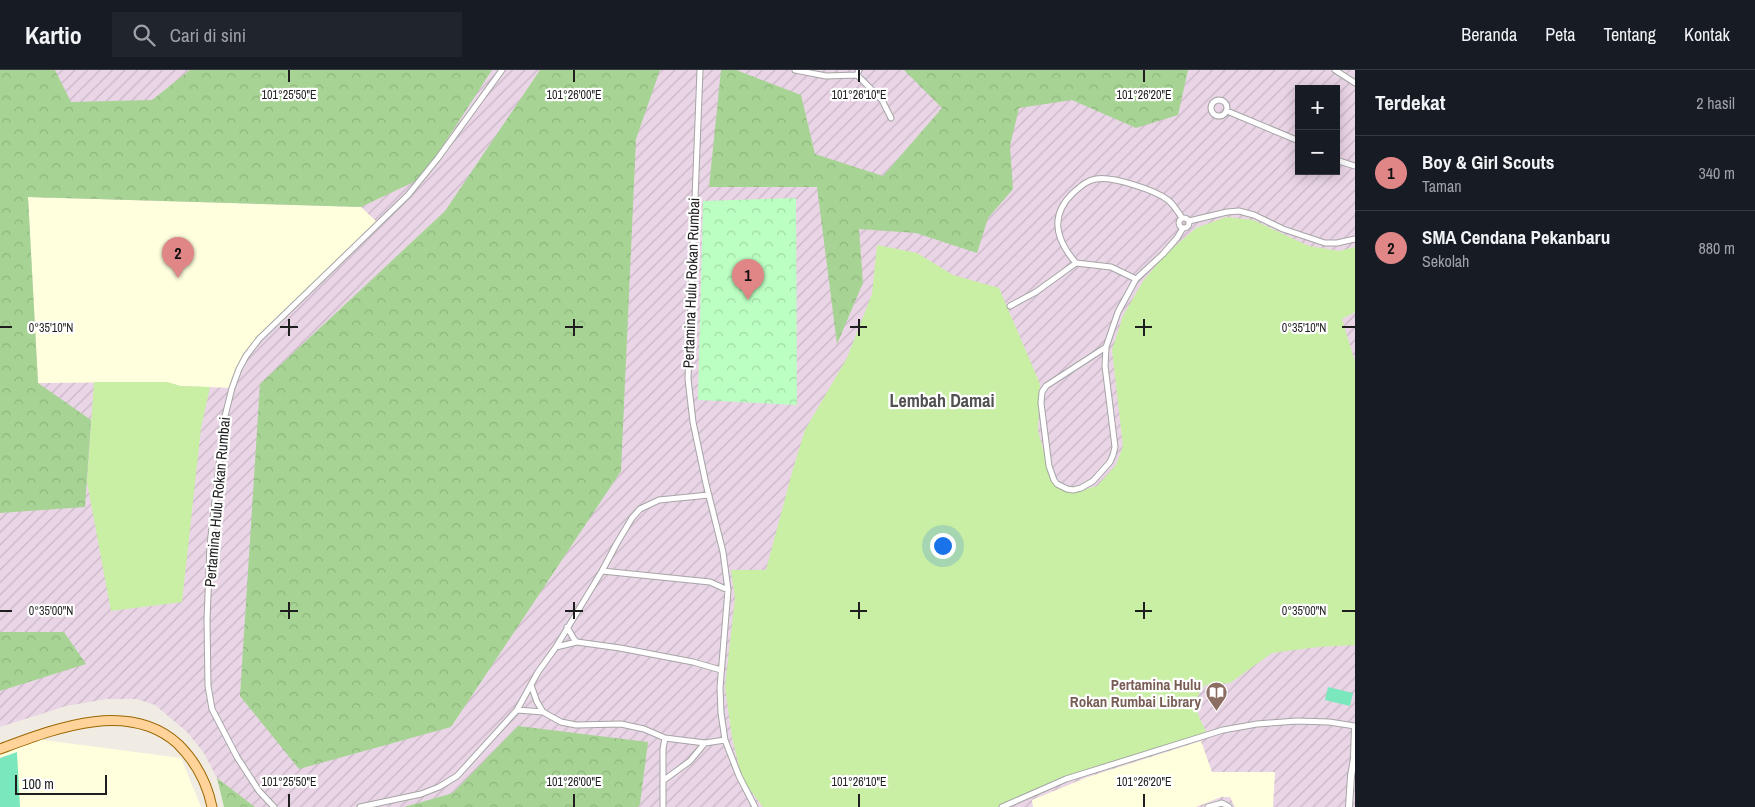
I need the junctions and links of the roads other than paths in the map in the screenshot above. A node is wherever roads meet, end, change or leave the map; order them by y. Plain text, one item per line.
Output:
1 (502, 70) edge
2 (700, 70) edge
3 (795, 70) edge
4 (1335, 70) edge
5 (858, 72) edge
6 (1355, 83) edge
7 (1227, 111) dead end
8 (891, 118) dead end
9 (1295, 139) edge
10 (1340, 161) edge
11 (1355, 166) edge
12 (1182, 218) junction
13 (1189, 221) junction
14 (1183, 228) junction
15 (1355, 239) edge
16 (1076, 263) junction
17 (1136, 279) junction
18 (1010, 306) dead end
19 (1106, 347) junction
20 (709, 495) junction
21 (602, 571) junction
22 (728, 590) junction
23 (567, 627) junction
24 (577, 642) junction
25 (556, 647) junction
26 (721, 670) junction
27 (532, 685) junction
28 (517, 710) junction
29 (543, 712) junction
30 (1355, 727) edge
31 (665, 738) junction
32 (725, 740) junction
33 (705, 743) junction
34 (0, 749) edge
35 (1355, 754) edge
36 (1353, 776) edge
37 (664, 780) junction
38 (212, 807) edge
39 (274, 807) edge
40 (360, 807) edge
41 (663, 807) edge
42 (756, 807) edge
43 (1002, 807) edge
44 (1208, 807) edge
45 (1229, 807) edge
46 (1349, 807) edge

1 - 39 street, Pertamina Hulu Rokan Rumbai
2 - 20 street, Pertamina Hulu Rokan Rumbai
3 - 5 street
4 - 6 street
5 - 8 street
7 - 9 street
10 - 11 street
12 - 13 street
12 - 14 street
12 - 16 street
13 - 14 street
13 - 15 street
14 - 17 street
16 - 17 street
16 - 18 street
17 - 19 street
19 - 19 street
20 - 21 street
20 - 22 street, Pertamina Hulu Rokan Rumbai
21 - 22 street
21 - 23 street
22 - 26 street, Pertamina Hulu Rokan Rumbai
23 - 24 street
23 - 25 street
24 - 25 street
24 - 26 street
25 - 27 street
26 - 32 street, Pertamina Hulu Rokan Rumbai
27 - 28 street
27 - 29 street
28 - 29 street
28 - 40 street
29 - 31 street
30 - 35 street
30 - 43 street
31 - 33 street
31 - 37 street
32 - 33 street
32 - 42 street, Pertamina Hulu Rokan Rumbai
33 - 37 street
34 - 38 main road
35 - 36 street
36 - 46 street
37 - 41 street
44 - 45 street

